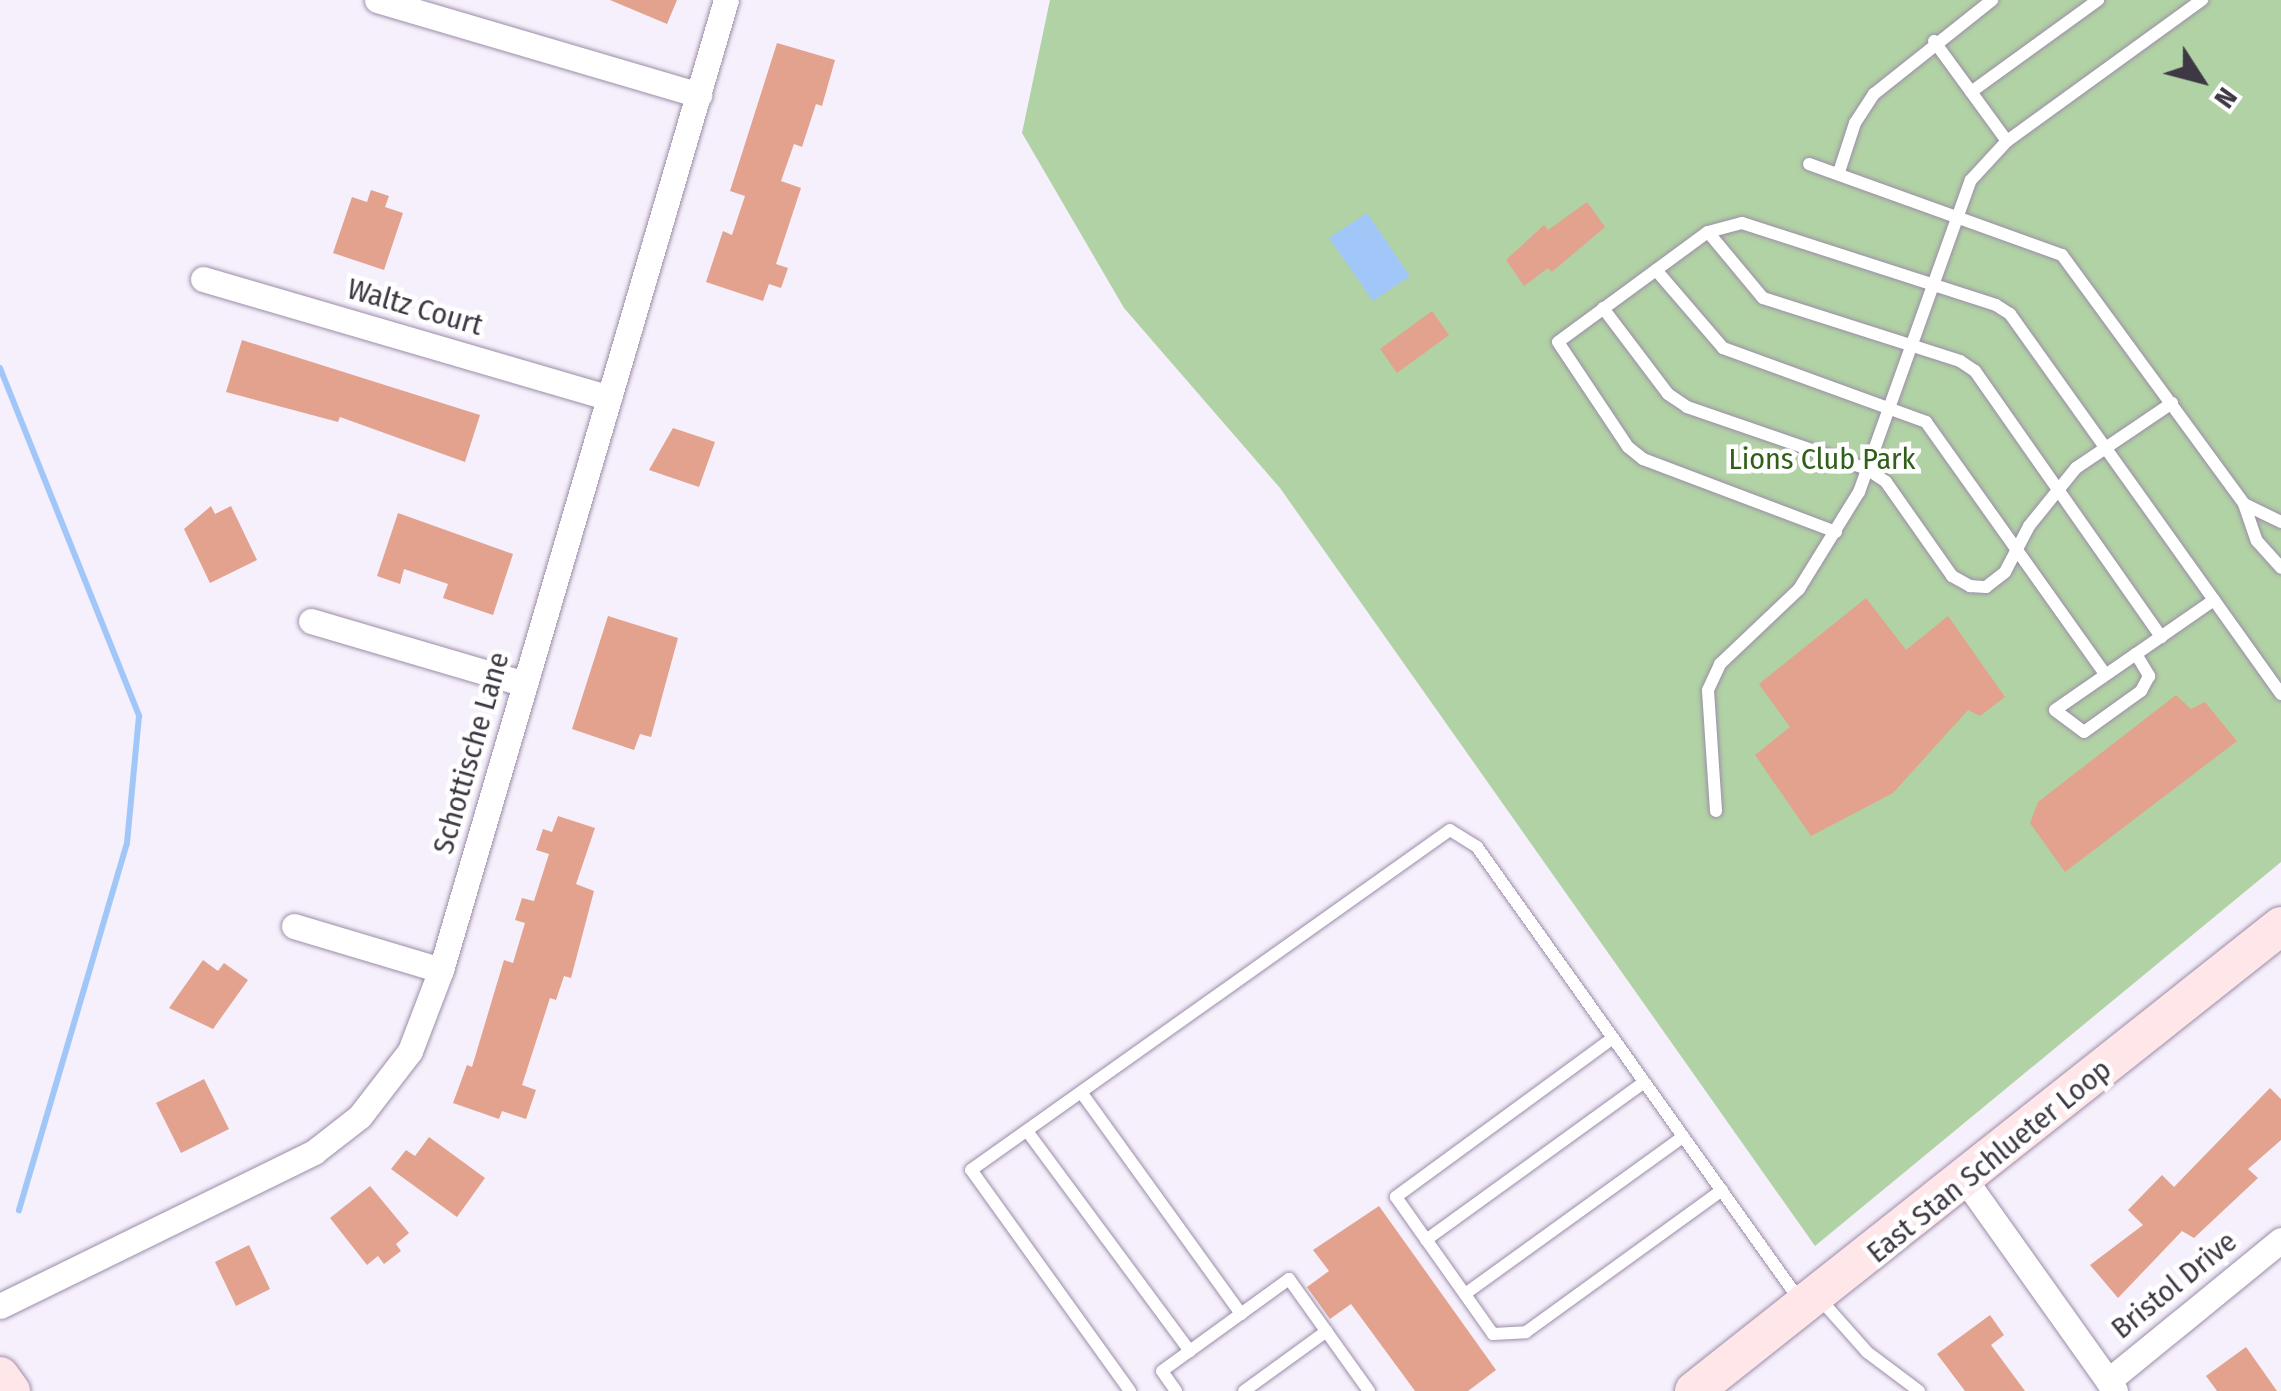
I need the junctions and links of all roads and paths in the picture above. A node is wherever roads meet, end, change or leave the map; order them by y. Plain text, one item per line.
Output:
1 (377, 0) edge
2 (726, 0) edge
3 (1992, 0) edge
4 (2098, 0) edge
5 (2202, 0) edge
6 (1934, 41) junction
7 (1971, 92) junction
8 (698, 94) junction
9 (2006, 141) junction
10 (1808, 164) dead end
11 (1839, 172) junction
12 (1958, 213) junction
13 (1708, 232) junction
14 (1656, 270) junction
15 (202, 279) dead end
16 (1933, 285) junction
17 (1603, 308) junction
18 (1912, 344) junction
19 (609, 398) junction
20 (2172, 403) junction
21 (1890, 405) junction
22 (2105, 449) junction
23 (1867, 470) junction
24 (2055, 490) junction
25 (2244, 504) junction
26 (2281, 522) edge
27 (1836, 532) junction
28 (2017, 549) junction
29 (2281, 568) edge
30 (2214, 600) junction
31 (310, 621) dead end
32 (2160, 637) junction
33 (2136, 654) junction
34 (2106, 675) junction
35 (525, 684) junction
36 (2281, 694) edge
37 (1716, 811) dead end
38 (294, 926) dead end
39 (2281, 926) edge
40 (442, 970) junction
41 (1613, 1038) junction
42 (1644, 1082) junction
43 (1081, 1092) junction
44 (1027, 1130) junction
45 (1683, 1137) junction
46 (1966, 1181) junction
47 (1722, 1190) junction
48 (1426, 1240) junction
49 (2281, 1240) edge
50 (1464, 1294) junction
51 (1812, 1302) junction
52 (0, 1306) edge
53 (1241, 1314) junction
54 (1327, 1332) junction
55 (1190, 1351) junction
56 (0, 1376) edge
57 (2111, 1386) edge
58 (1362, 1388) edge
59 (11, 1391) edge
60 (1130, 1391) edge
61 (1176, 1391) edge
62 (1244, 1391) edge
63 (1694, 1391) edge
64 (1920, 1391) edge

1 - 8 street
2 - 8 street, Schottische Lane
3 - 6 lane
4 - 7 lane
5 - 9 lane
6 - 7 lane
6 - 11 lane
7 - 9 lane
8 - 19 street, Schottische Lane
9 - 12 lane
10 - 11 lane
11 - 12 lane
12 - 16 lane
12 - 20 lane
13 - 14 lane
13 - 16 lane
13 - 18 lane
14 - 17 lane
14 - 21 lane
15 - 19 street, Waltz Court
16 - 18 lane
16 - 22 lane
17 - 23 lane
17 - 27 lane
18 - 21 lane
18 - 24 lane
19 - 35 street, Schottische Lane
20 - 22 lane
20 - 25 lane
21 - 23 lane
21 - 28 lane
22 - 24 lane
22 - 30 lane
23 - 27 lane
23 - 28 lane
24 - 28 lane
24 - 32 lane
25 - 26 lane
25 - 29 lane
27 - 37 lane
28 - 34 lane
30 - 32 lane
30 - 36 lane
31 - 35 street
32 - 33 lane
33 - 34 lane
33 - 34 lane
35 - 40 street, Schottische Lane
38 - 40 street
39 - 46 main road, East Stan Schlueter Loop
40 - 52 street, Schottische Lane
41 - 42 lane
41 - 43 lane
41 - 48 lane
42 - 45 lane
42 - 48 lane
43 - 44 lane
43 - 53 lane
44 - 55 lane
44 - 60 lane
45 - 47 lane
45 - 50 lane
46 - 51 main road, East Stan Schlueter Loop
46 - 57 street
47 - 50 lane
47 - 51 lane
48 - 50 lane
49 - 57 street, Bristol Drive
51 - 63 main road, East Stan Schlueter Loop
51 - 64 lane
53 - 54 lane
53 - 55 lane
54 - 58 lane
54 - 62 lane
55 - 61 lane
56 - 59 main road

